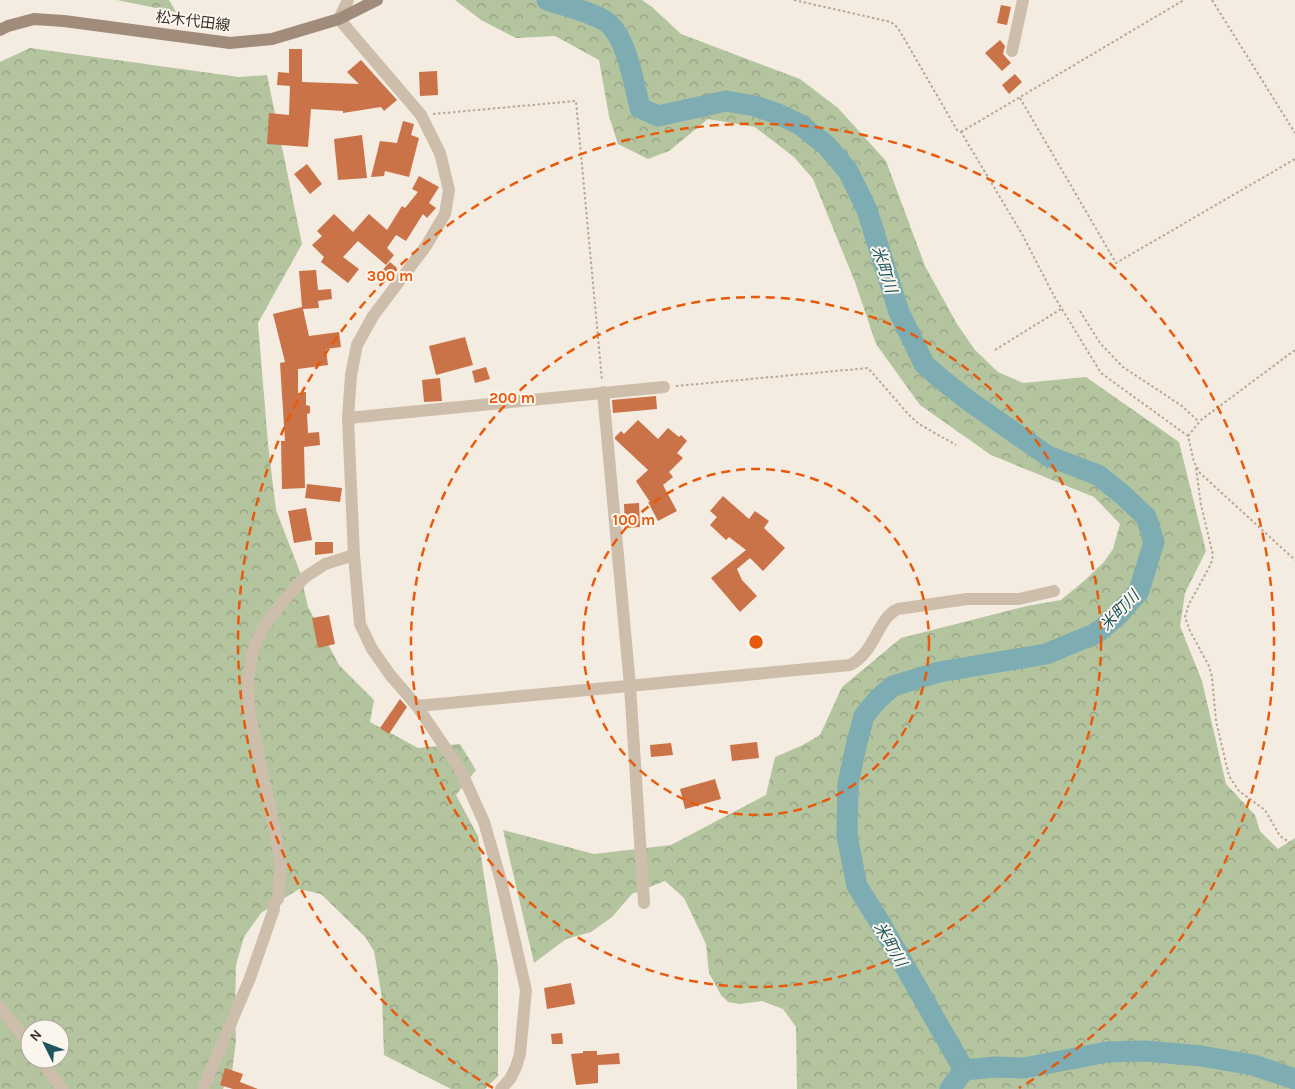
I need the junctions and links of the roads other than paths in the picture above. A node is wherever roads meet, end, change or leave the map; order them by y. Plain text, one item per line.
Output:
1 (348, 0) edge
2 (377, 0) edge
3 (1023, 0) edge
4 (339, 19) junction
5 (0, 30) edge
6 (1012, 51) dead end
7 (664, 387) road end
8 (604, 392) junction
9 (348, 418) junction
10 (354, 555) junction
11 (1054, 591) dead end
12 (630, 686) junction
13 (417, 706) junction
14 (644, 903) dead end
15 (0, 1007) edge
16 (20, 1033) edge
17 (47, 1069) edge
18 (62, 1089) edge
19 (203, 1089) edge
20 (501, 1089) edge

1 - 4 street
2 - 4 main road, 松木代田線
3 - 6 street
4 - 5 main road, 松木代田線
4 - 9 street
7 - 8 street
8 - 9 street
8 - 12 street
9 - 10 street
10 - 13 street
10 - 19 street
11 - 12 street
12 - 13 street
12 - 14 street
13 - 20 street
15 - 16 street
17 - 18 street

